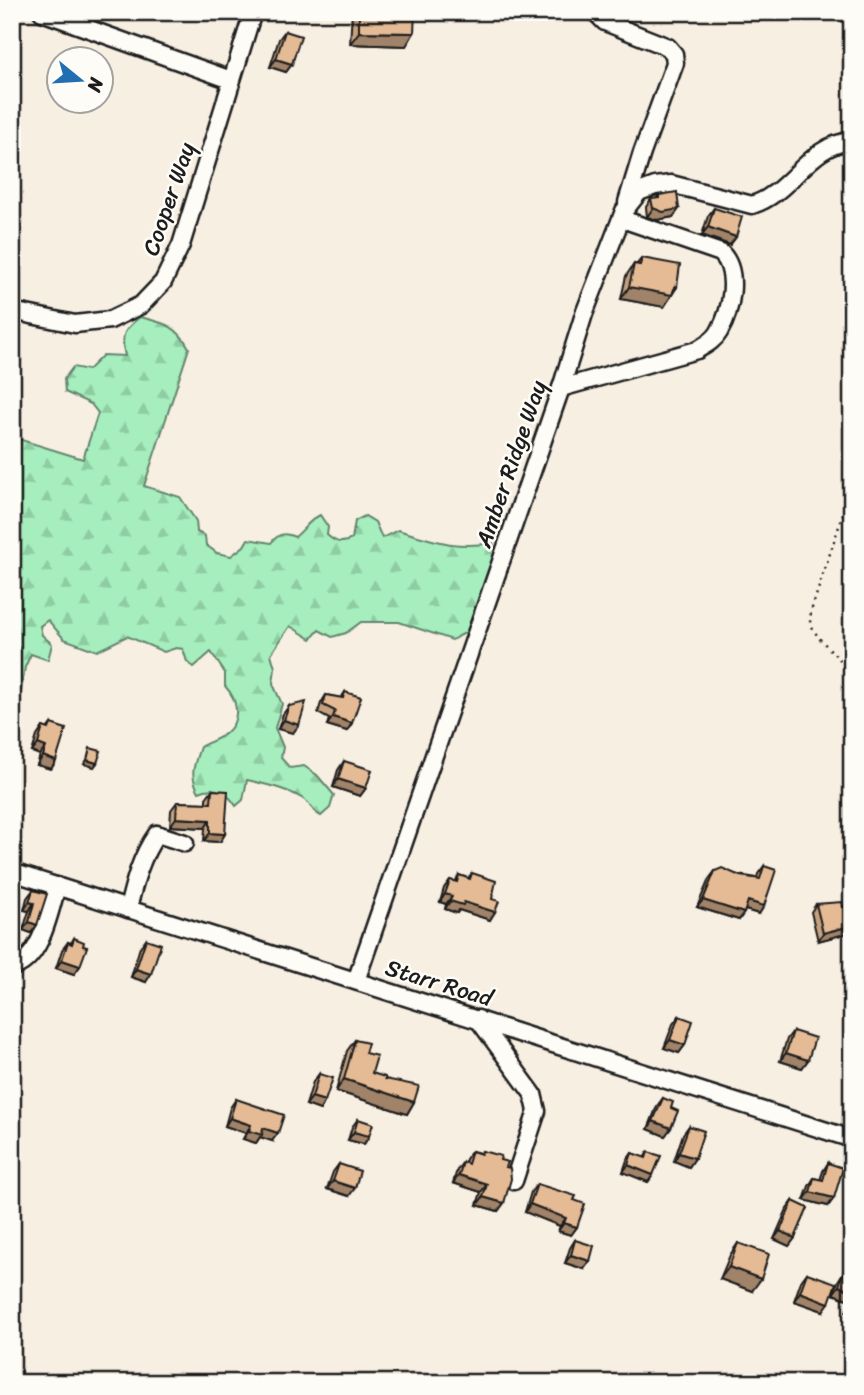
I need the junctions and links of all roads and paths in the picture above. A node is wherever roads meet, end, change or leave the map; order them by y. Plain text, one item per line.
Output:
1 (42, 12) edge
2 (253, 12) edge
3 (595, 12) edge
4 (231, 80) junction
5 (852, 141) edge
6 (623, 215) junction
7 (12, 312) edge
8 (561, 388) junction
9 (852, 487) edge
10 (852, 672) edge
11 (185, 843) dead end
12 (12, 872) edge
13 (57, 886) junction
14 (128, 909) junction
15 (12, 967) edge
16 (356, 981) junction
17 (478, 1019) junction
18 (852, 1139) edge
19 (514, 1181) edge

1 - 4 street
2 - 4 street, Cooper Way
3 - 6 street
4 - 7 street, Cooper Way
5 - 6 street, Amber Ridge Way
6 - 8 street, Amber Ridge Way
6 - 8 street
8 - 16 street, Amber Ridge Way
9 - 10 path
11 - 14 street
12 - 13 street, Starr Road
13 - 14 street, Starr Road
13 - 15 street
14 - 16 street, Starr Road
16 - 17 street, Starr Road
17 - 18 street, Starr Road
17 - 19 street

